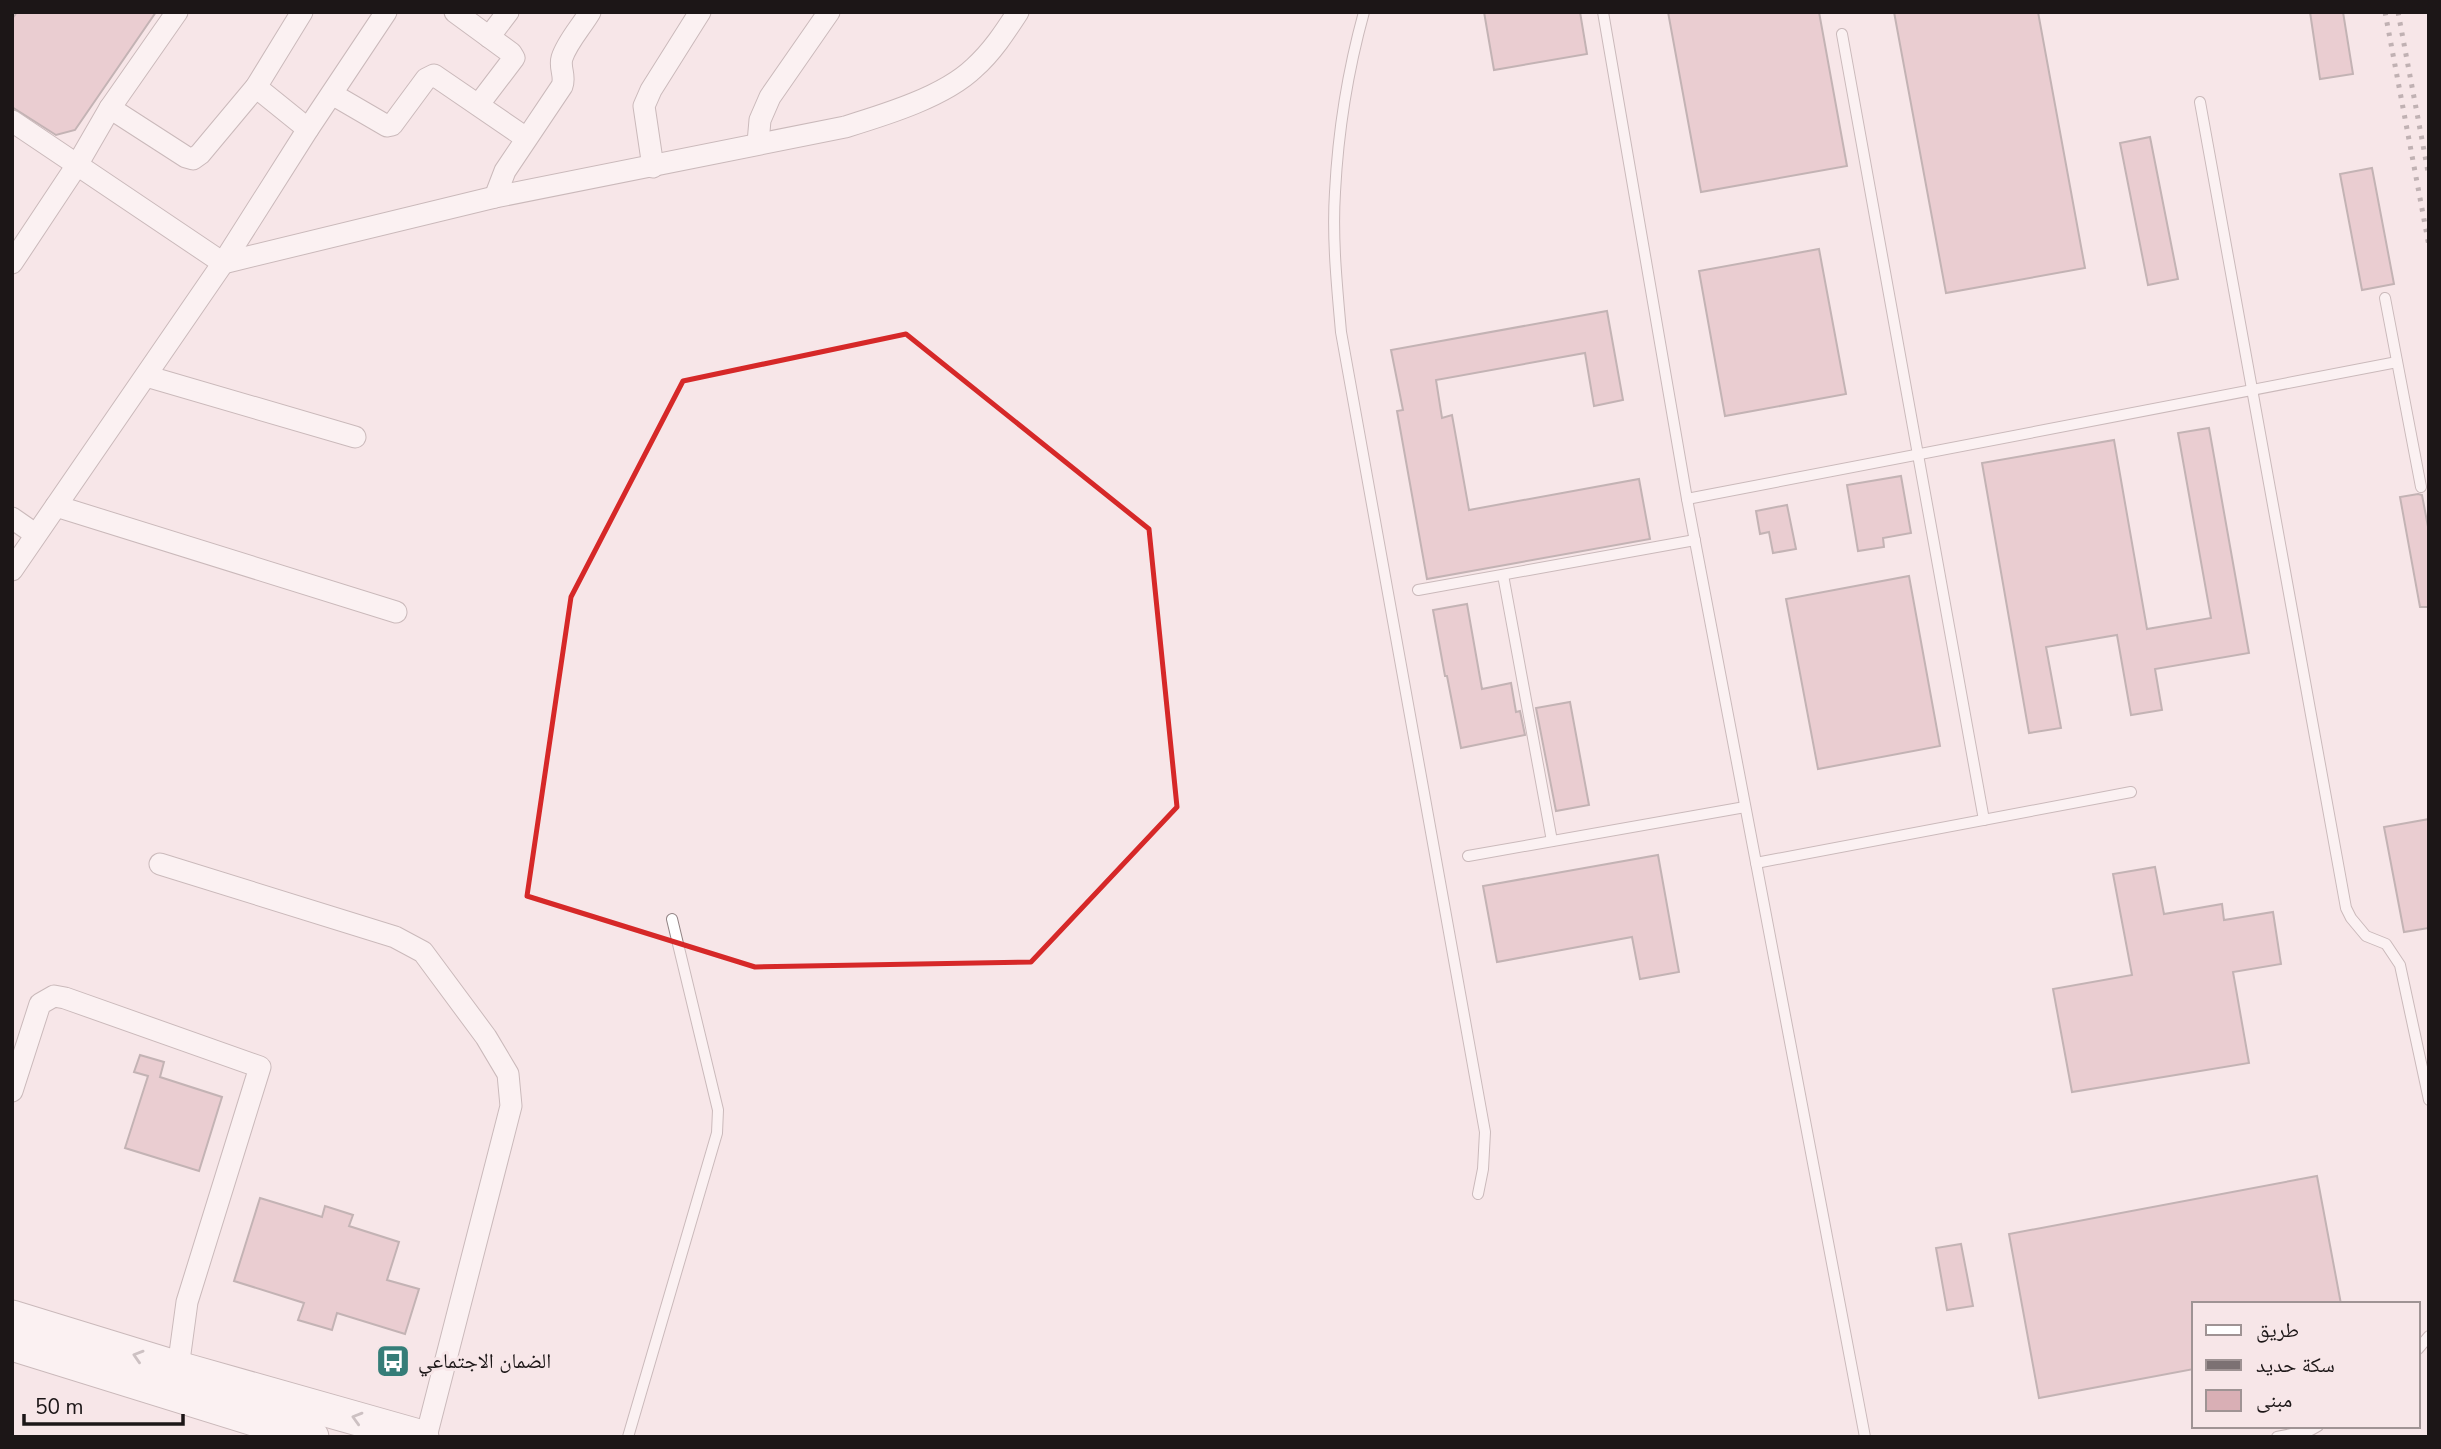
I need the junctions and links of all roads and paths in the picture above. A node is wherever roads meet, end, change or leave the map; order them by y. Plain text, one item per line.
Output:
1 (177, 12) edge
2 (302, 12) edge
3 (386, 12) edge
4 (455, 12) edge
5 (508, 12) edge
6 (590, 12) edge
7 (700, 12) edge
8 (829, 12) edge
9 (1018, 12) edge
10 (1364, 12) edge
11 (1603, 12) edge
12 (1842, 34) dead end
13 (489, 37) junction
14 (257, 87) junction
15 (332, 94) junction
16 (2200, 102) dead end
17 (479, 104) junction
18 (110, 108) junction
19 (12, 121) edge
20 (307, 129) junction
21 (526, 138) junction
22 (758, 143) junction
23 (77, 165) junction
24 (653, 167) junction
25 (495, 197) junction
26 (12, 263) edge
27 (223, 263) junction
28 (2385, 298) dead end
29 (2397, 362) junction
30 (146, 376) junction
31 (2254, 390) junction
32 (355, 437) dead end
33 (1918, 455) junction
34 (2421, 487) dead end
35 (1688, 499) junction
36 (55, 506) junction
37 (12, 518) edge
38 (35, 534) junction
39 (1695, 540) junction
40 (12, 570) edge
41 (1503, 575) junction
42 (1418, 590) dead end
43 (396, 612) dead end
44 (2131, 792) dead end
45 (1745, 807) junction
46 (1984, 820) junction
47 (1552, 841) junction
48 (1468, 856) dead end
49 (1756, 863) junction
50 (160, 864) dead end
51 (672, 919) dead end
52 (12, 1091) edge
53 (2429, 1100) edge
54 (1478, 1194) dead end
55 (12, 1317) edge
56 (12, 1344) edge
57 (172, 1380) junction
58 (2314, 1428) edge
59 (312, 1437) edge
60 (424, 1437) edge
61 (628, 1437) edge
62 (1865, 1437) edge
63 (2277, 1437) edge

1 - 18 street
2 - 14 street
3 - 15 street
4 - 13 street
5 - 13 street
6 - 21 street
7 - 24 street
8 - 22 street
9 - 22 street
10 - 54 lane
11 - 35 lane
12 - 33 lane
13 - 17 street
14 - 18 street
14 - 20 street
15 - 17 street
15 - 20 street
16 - 31 lane
17 - 21 street
18 - 23 street
19 - 23 street
20 - 27 street
21 - 25 street
22 - 24 street
23 - 26 street
23 - 27 street
24 - 25 street
25 - 27 street
27 - 30 street
28 - 29 lane
29 - 31 lane
29 - 34 lane
30 - 32 street
30 - 36 street
31 - 33 lane
31 - 53 lane
33 - 35 lane
33 - 46 lane
35 - 39 lane
36 - 38 street
36 - 43 street
37 - 38 street
38 - 40 street
39 - 41 lane
39 - 45 lane
41 - 42 lane
41 - 47 lane
44 - 46 lane
45 - 47 lane
45 - 49 lane
46 - 49 lane
47 - 48 lane
49 - 62 lane
50 - 60 street
51 - 61 lane
52 - 57 street
57 -> 55 main road
56 - 57 main road
57 - 59 main road
60 -> 57 main road
58 - 63 lane

